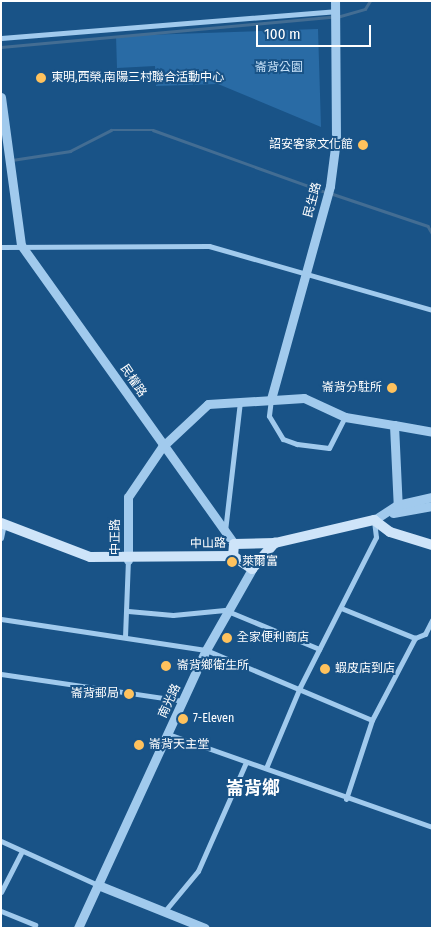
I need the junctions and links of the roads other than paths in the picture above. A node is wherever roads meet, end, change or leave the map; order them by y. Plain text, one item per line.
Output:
1 (335, 6) edge
2 (1, 38) edge
3 (1, 97) edge
4 (21, 245) junction
5 (1, 247) edge
6 (308, 272) junction
7 (432, 310) edge
8 (271, 400) junction
9 (240, 402) junction
10 (345, 417) junction
11 (394, 426) junction
12 (432, 432) edge
13 (162, 447) junction
14 (432, 497) edge
15 (432, 506) edge
16 (398, 508) junction
17 (374, 520) junction
18 (3, 523) edge
19 (225, 535) junction
20 (1, 538) edge
21 (275, 543) junction
22 (234, 544) junction
23 (432, 545) edge
24 (233, 556) junction
25 (128, 560) junction
26 (252, 569) junction
27 (341, 608) junction
28 (225, 610) junction
29 (128, 611) junction
30 (1, 619) edge
31 (432, 620) edge
32 (125, 637) junction
33 (415, 638) junction
34 (319, 649) junction
35 (206, 650) junction
36 (1, 674) edge
37 (300, 687) junction
38 (184, 701) junction
39 (372, 720) junction
40 (168, 734) junction
41 (246, 762) junction
42 (266, 768) junction
43 (346, 799) junction
44 (432, 827) edge
45 (1, 841) edge
46 (22, 851) junction
47 (98, 885) junction
48 (1, 892) edge
49 (1, 911) edge
50 (163, 914) junction
51 (180, 924) edge
52 (35, 926) dead end
53 (78, 928) edge
54 (205, 928) edge

1 - 2 street
1 - 6 street, 民生路
3 - 4 street, 民權路
4 - 5 street
4 - 6 street
4 - 13 street, 民權路
6 - 7 street
6 - 8 street, 民生路
8 - 9 street
8 - 10 street
8 - 10 street
9 - 13 street
9 - 19 street
10 - 11 street
11 - 12 street
11 - 16 street
13 - 19 street, 民權路
13 - 25 street, 中正路
14 - 16 street
15 - 16 street
16 - 17 street
17 - 21 main road, 中山路
17 - 23 main road
17 - 27 street
18 - 20 street
18 - 25 main road, 中山路
19 - 22 street, 民權路
21 - 22 main road, 中山路
21 - 26 main road
22 - 24 main road, 中山路
24 - 25 main road, 中山路
24 - 26 main road
25 - 29 street, 中正路
26 - 28 street, 南光路
27 - 33 street
27 - 34 street
28 - 29 street
28 - 34 street
28 - 35 street, 南光路
29 - 32 street, 中正路
30 - 32 street
31 - 33 street
32 - 35 street
33 - 39 street
34 - 37 street
35 - 37 street
35 - 38 street, 南光路
36 - 38 street
37 - 39 street
37 - 42 street
38 - 40 street, 南光路
39 - 43 street
40 - 41 street
40 - 47 street, 南光路
41 - 42 street
41 - 50 street
42 - 43 street
43 - 44 street
45 - 46 street
46 - 47 street
46 - 48 street
47 - 50 street
47 - 53 street, 南光路
49 - 52 street
50 - 51 street
51 - 54 street

